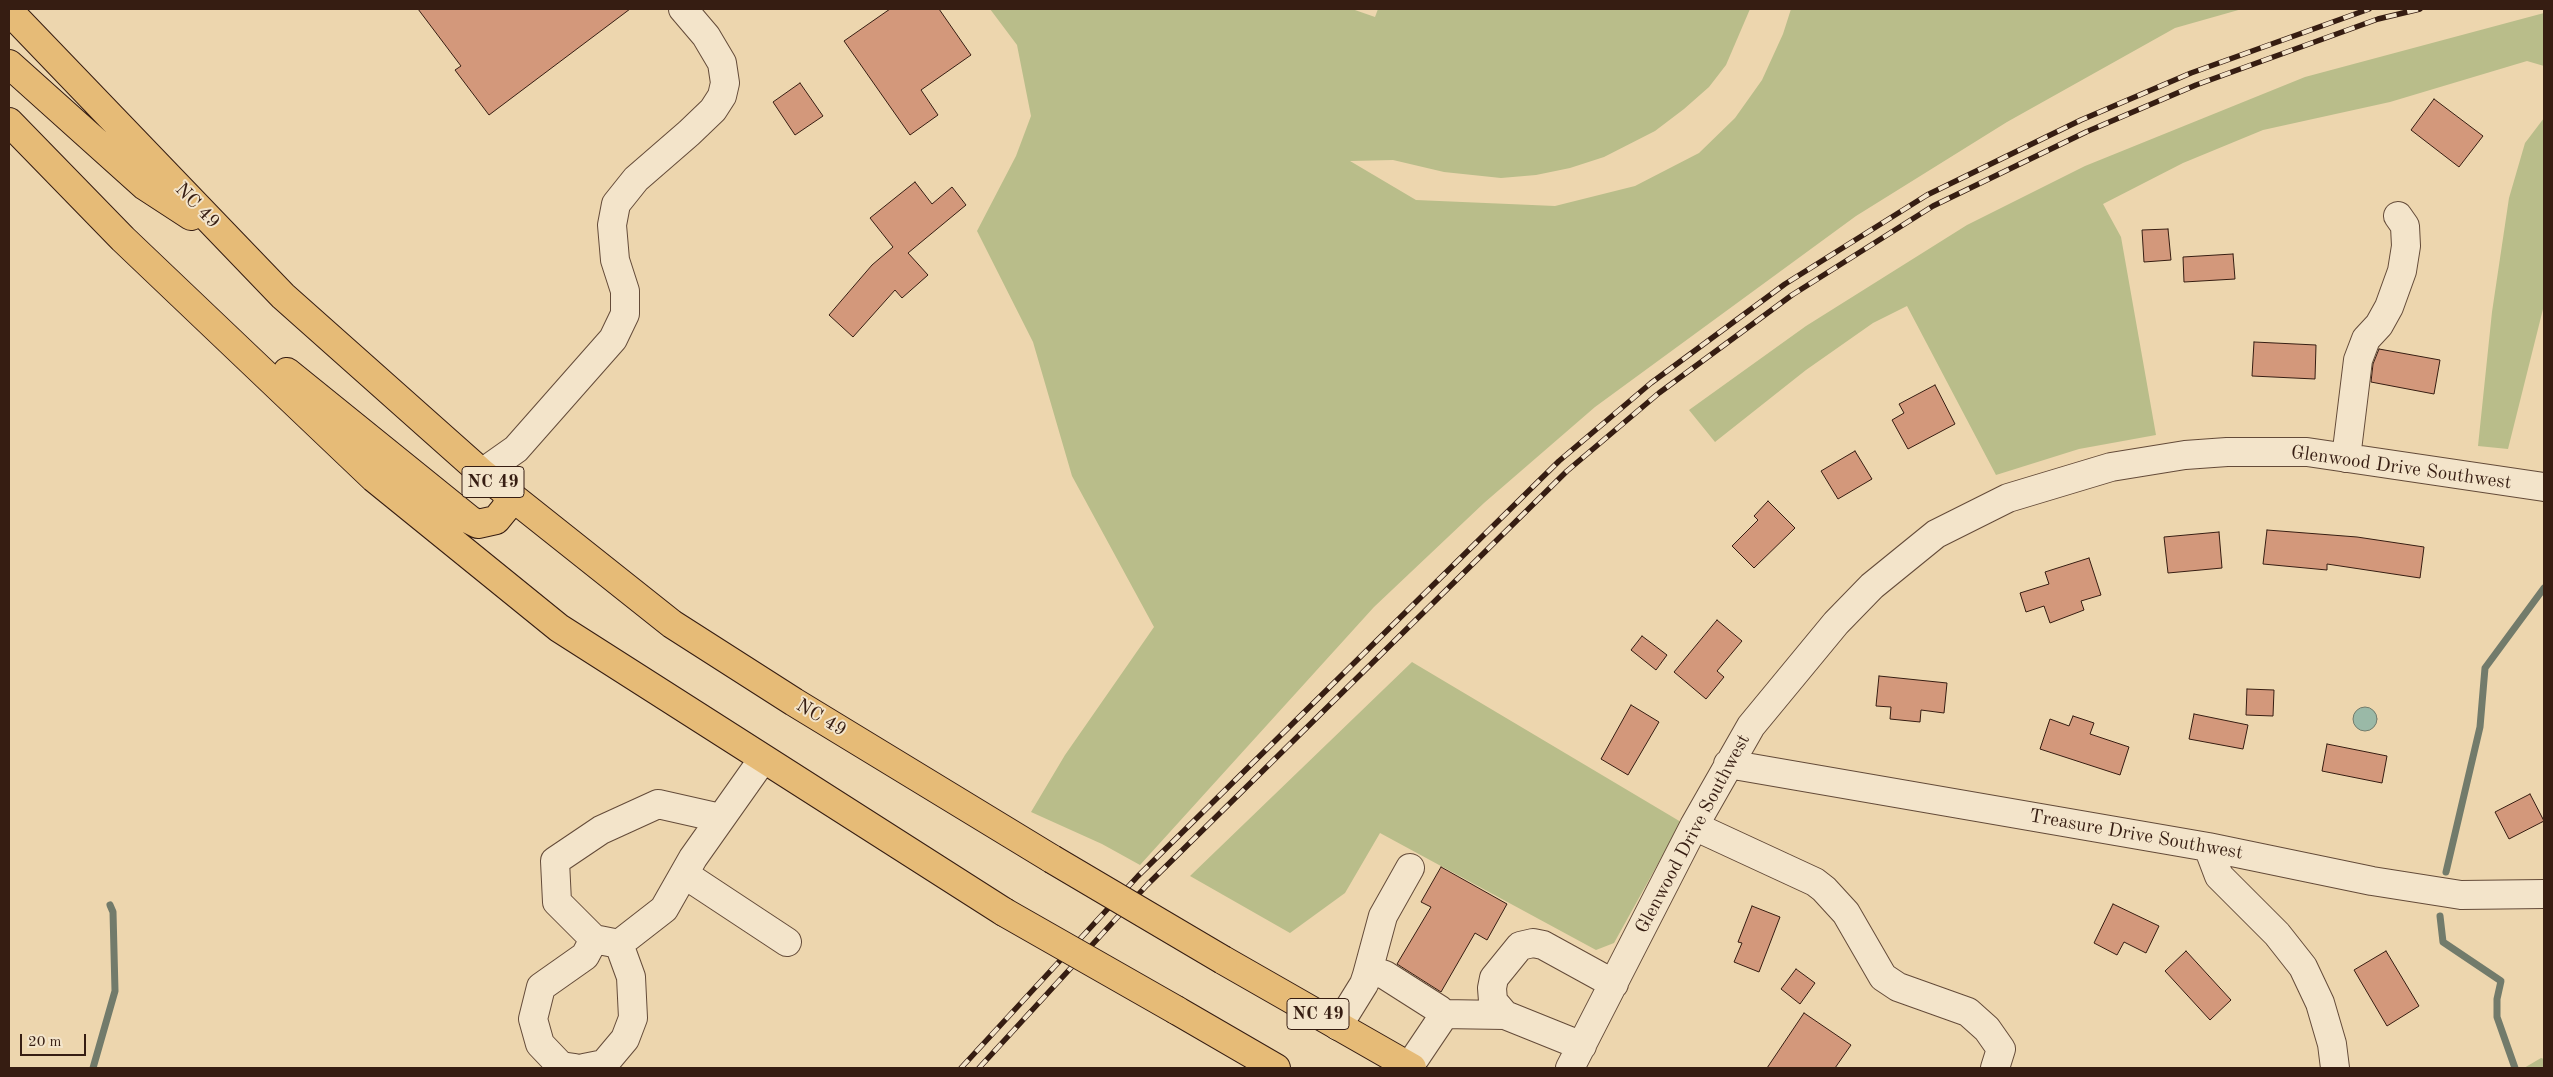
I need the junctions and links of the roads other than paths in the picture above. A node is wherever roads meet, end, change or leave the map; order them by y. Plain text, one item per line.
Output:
1 (19, 9) edge
2 (683, 9) edge
3 (9, 12) edge
4 (42, 45) junction
5 (9, 64) edge
6 (9, 122) edge
7 (2398, 216) dead end
8 (232, 243) junction
9 (246, 356) junction
10 (2346, 458) junction
11 (482, 473) junction
12 (2544, 487) edge
13 (511, 496) junction
14 (763, 759) junction
15 (1728, 764) junction
16 (720, 818) junction
17 (1694, 826) junction
18 (2208, 847) junction
19 (1410, 868) dead end
20 (684, 874) junction
21 (2544, 894) edge
22 (606, 942) junction
23 (787, 942) dead end
24 (1368, 975) junction
25 (1614, 984) junction
26 (1442, 1014) junction
27 (1505, 1016) junction
28 (1338, 1026) junction
29 (1576, 1057) edge
30 (1411, 1067) edge
31 (574, 1068) edge
32 (584, 1068) edge
33 (1276, 1068) edge
34 (1995, 1068) edge
35 (2335, 1068) edge

1 - 4 highway
2 - 11 street
3 - 4 highway, NC 49 / NC 49
4 - 8 highway, NC 49 / NC 49
5 - 8 highway
6 - 9 highway
7 - 10 street
8 - 11 highway, NC 49 / NC 49
9 - 13 highway
9 - 14 highway
10 - 12 street, Glenwood Drive Southwest
10 - 15 street, Glenwood Drive Southwest
11 - 13 highway, NC 49 / NC 49
13 - 28 highway, NC 49 / NC 49, bridge
14 - 16 street
14 - 33 highway, bridge
15 - 17 street, Glenwood Drive Southwest
15 - 18 street, Treasure Drive Southwest
16 - 20 street
16 - 22 street
17 - 25 street, Glenwood Drive Southwest
17 - 34 street
18 - 21 street, Treasure Drive Southwest
18 - 35 street
19 - 24 street
20 - 22 street
20 - 23 street
22 - 31 street
22 - 32 street
24 - 26 street
24 - 28 street
25 - 27 street
25 - 29 street, Glenwood Drive Southwest
26 - 27 street
26 - 30 street
27 - 29 street
28 - 30 highway, NC 49 / NC 49

